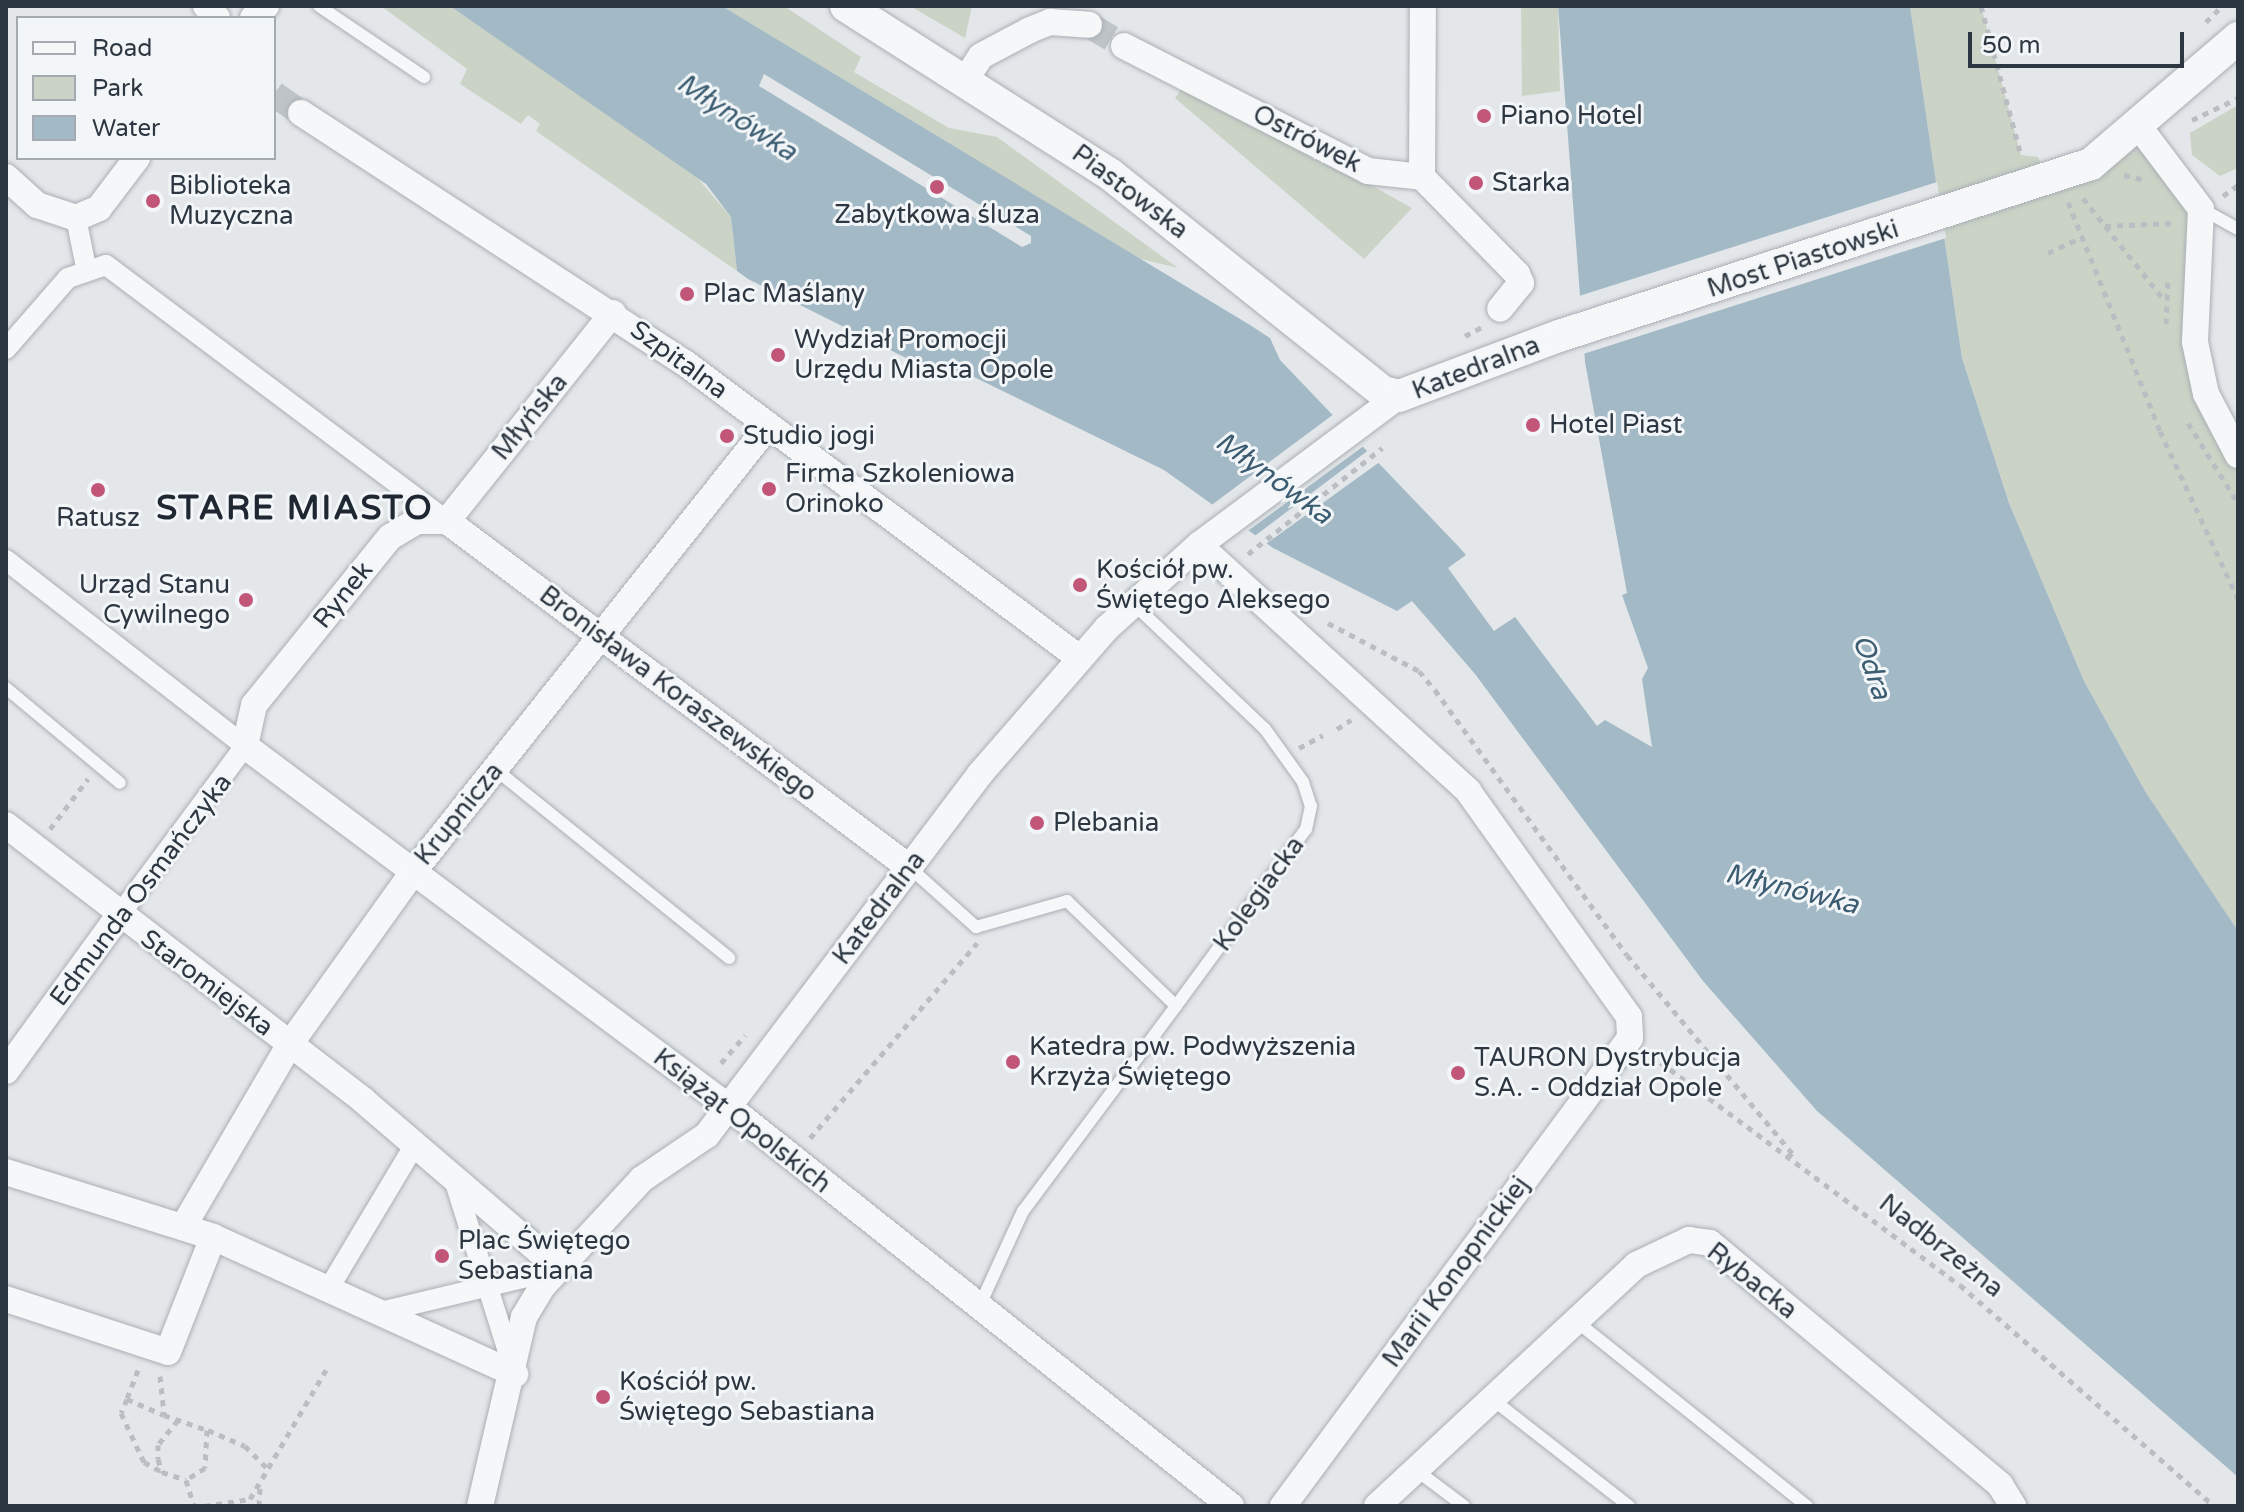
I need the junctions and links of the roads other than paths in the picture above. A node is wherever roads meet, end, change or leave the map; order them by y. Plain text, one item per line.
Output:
1 (319, 6) edge
2 (846, 6) edge
3 (1423, 6) edge
4 (1089, 25) tunnel mouth
5 (2238, 38) edge
6 (1124, 46) tunnel mouth
7 (424, 77) dead end
8 (966, 79) junction
9 (301, 113) tunnel mouth
10 (2140, 128) junction
11 (135, 160) edge
12 (6, 177) edge
13 (1422, 177) junction
14 (2201, 209) junction
15 (76, 218) junction
16 (2238, 229) edge
17 (86, 267) junction
18 (1500, 309) dead end
19 (613, 313) junction
20 (1559, 336) joint
21 (6, 349) edge
22 (1399, 396) junction
23 (769, 425) junction
24 (2238, 455) edge
25 (447, 521) junction
26 (1199, 545) junction
27 (6, 560) edge
28 (1138, 597) junction
29 (601, 637) junction
30 (1080, 658) junction
31 (6, 688) edge
32 (245, 746) junction
33 (495, 769) junction
34 (120, 783) dead end
35 (6, 825) edge
36 (910, 868) junction
37 (413, 872) junction
38 (118, 917) junction
39 (729, 958) dead end
40 (1176, 1006) junction
41 (290, 1044) junction
42 (6, 1071) edge
43 (730, 1108) junction
44 (411, 1143) junction
45 (6, 1172) edge
46 (453, 1176) junction
47 (183, 1227) junction
48 (213, 1237) junction
49 (565, 1273) junction
50 (324, 1286) junction
51 (488, 1287) junction
52 (6, 1299) edge
53 (979, 1307) junction
54 (381, 1312) junction
55 (1576, 1321) junction
56 (518, 1376) junction
57 (1492, 1399) junction
58 (1416, 1470) junction
59 (480, 1506) edge
60 (1231, 1506) edge
61 (1283, 1506) edge
62 (1377, 1506) edge
63 (1464, 1506) edge
64 (1629, 1506) edge
65 (1807, 1506) edge
66 (2013, 1506) edge

1 - 7 lane
2 - 8 street, Piastowska
3 - 13 street
4 - 8 street
5 - 10 street, Most Piastowski
6 - 13 street, Ostrówek
8 - 22 street, Piastowska
9 - 19 street, Szpitalna
10 - 14 street
10 - 20 street, Most Piastowski
11 - 15 street
12 - 15 street
13 - 18 street
14 - 16 lane
14 - 24 street
15 - 17 street
17 - 21 street
17 - 25 street
19 - 23 street, Szpitalna
19 - 25 street, Młyńska
20 - 22 street, Katedralna
22 - 26 street, Katedralna
23 - 29 street, Krupnicza
23 - 30 street, Szpitalna
25 - 29 street, Bronisława Koraszewskiego
25 - 32 street, Rynek
26 - 28 street, Katedralna
26 - 61 street, Marii Konopnickiej
27 - 32 street
28 - 30 street, Katedralna
28 - 40 lane, Kolegiacka
29 - 33 street, Krupnicza
29 - 36 street, Bronisława Koraszewskiego
30 - 36 street, Katedralna
31 - 34 lane
32 - 37 street, Książąt Opolskich
32 - 38 street, Edmunda Osmańczyka
33 - 37 street, Krupnicza
33 - 39 lane
35 - 38 street, Staromiejska
36 - 40 lane
36 - 43 street, Katedralna
37 - 41 street, Krupnicza
37 - 43 street, Książąt Opolskich
38 - 41 street, Staromiejska
38 - 42 street, Edmunda Osmańczyka
40 - 53 lane, Kolegiacka
41 - 44 street, Staromiejska
41 - 47 street, Krupnicza
43 - 49 street, Katedralna
43 - 53 street, Książąt Opolskich
44 - 46 street
44 - 50 street
45 - 47 street
46 - 49 street
46 - 51 street
47 - 48 street
48 - 50 street
48 - 52 street
49 - 51 street
49 - 56 street
50 - 54 street
51 - 54 street
51 - 56 street
53 - 60 street, Książąt Opolskich
54 - 56 street
55 - 57 street, Rybacka
55 - 65 lane
55 - 66 street, Rybacka
56 - 59 street
57 - 58 street, Rybacka
57 - 64 lane
58 - 62 street, Rybacka
58 - 63 lane

